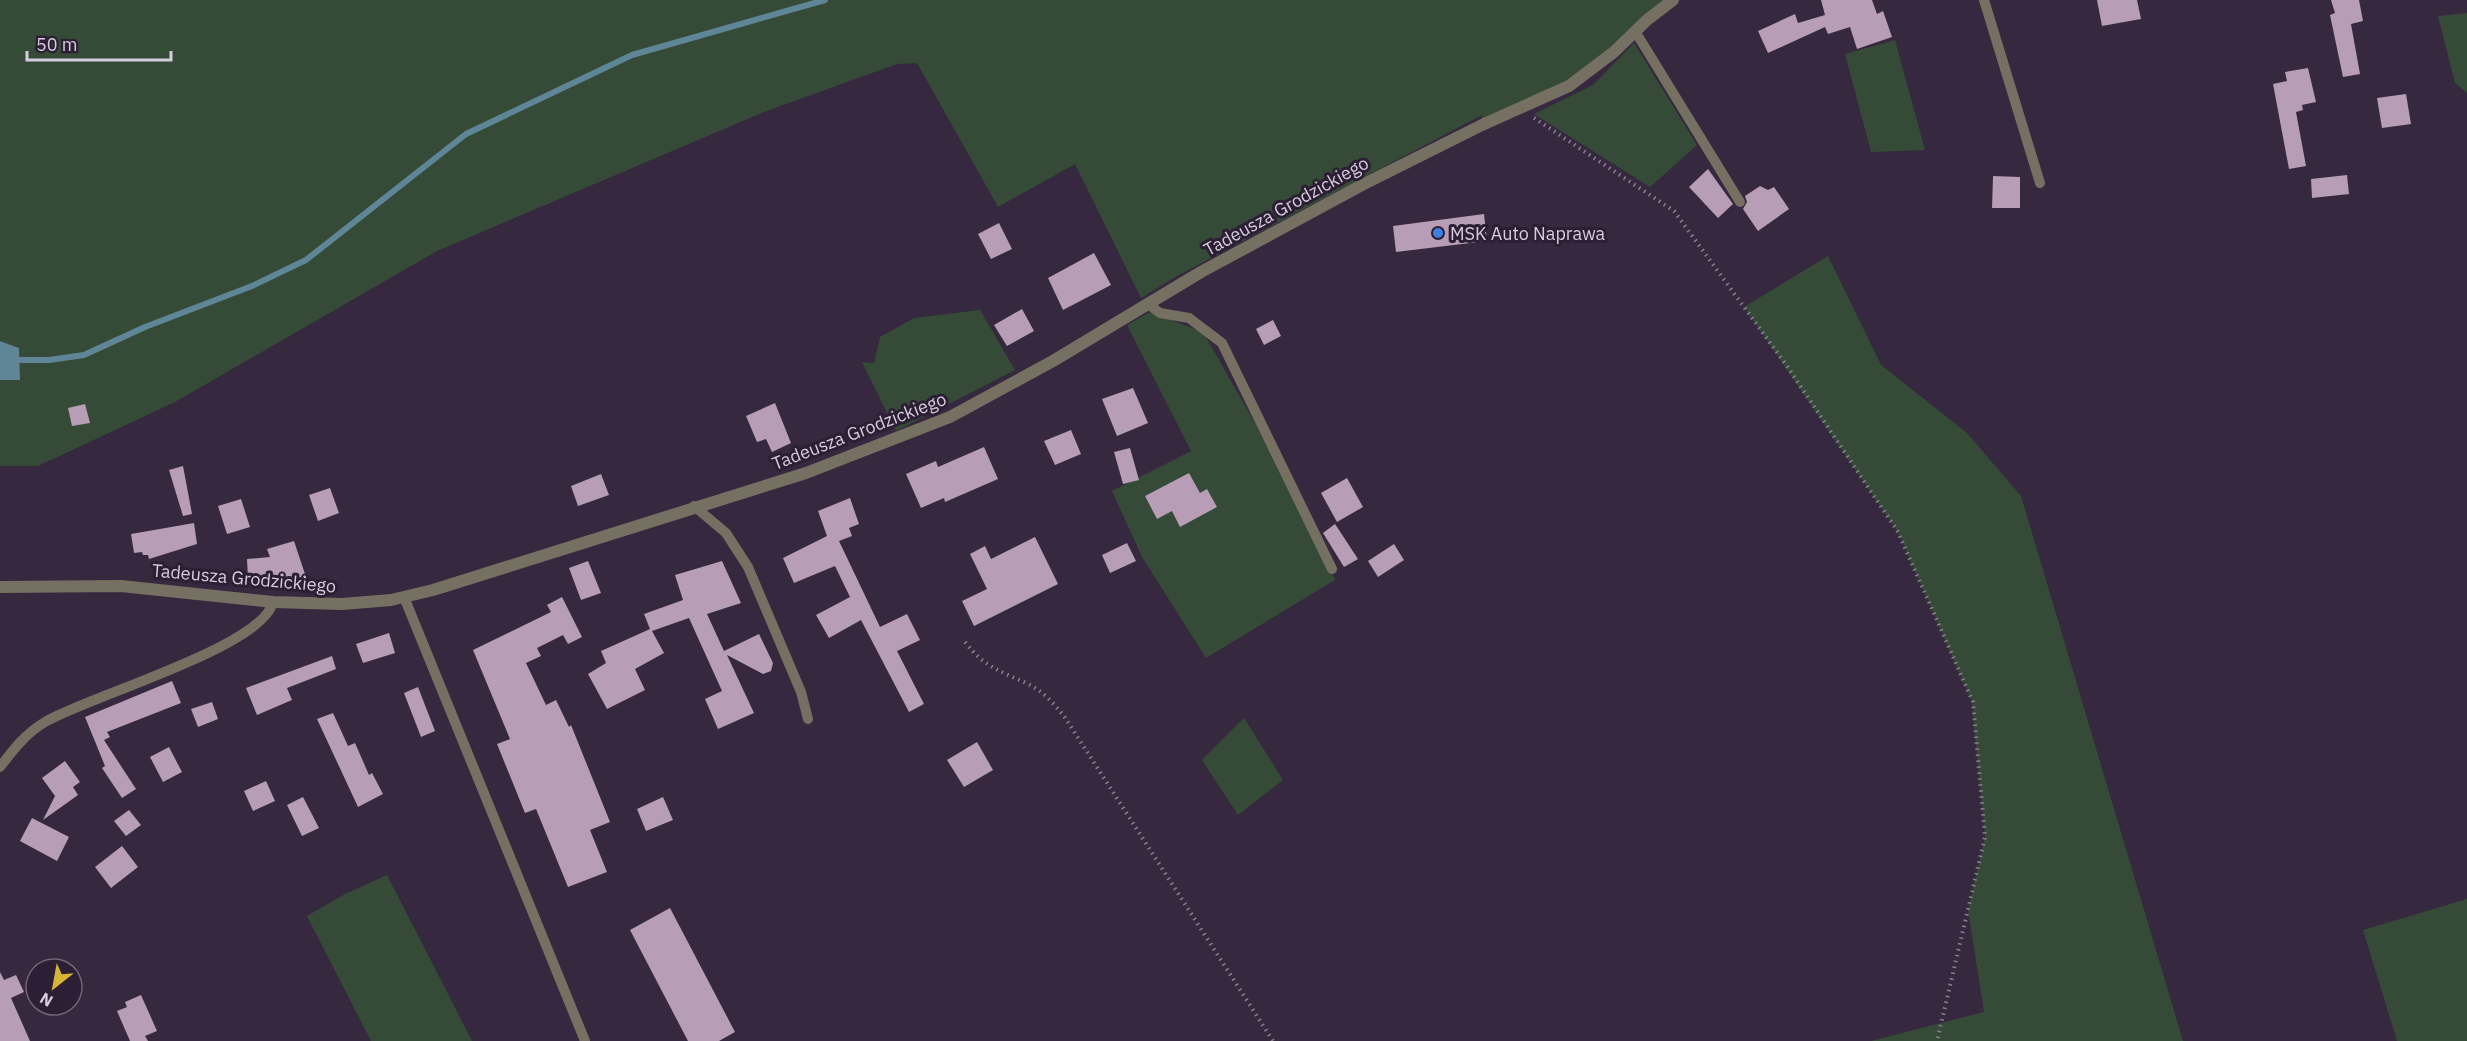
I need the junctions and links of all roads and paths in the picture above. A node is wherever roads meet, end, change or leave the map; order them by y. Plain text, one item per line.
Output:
1 (1672, 0) edge
2 (1984, 0) edge
3 (1635, 31) junction
4 (1519, 108) junction
5 (2040, 183) dead end
6 (1740, 202) dead end
7 (1148, 304) junction
8 (694, 506) junction
9 (1332, 569) dead end
10 (0, 587) edge
11 (404, 597) junction
12 (273, 602) junction
13 (965, 642) dead end
14 (808, 719) dead end
15 (0, 767) edge
16 (585, 1041) edge
17 (1273, 1041) edge
18 (1936, 1041) edge

1 - 3 street, Tadeusza Grodzickiego
2 - 5 lane
3 - 4 street, Tadeusza Grodzickiego
3 - 6 lane
4 - 7 street, Tadeusza Grodzickiego
4 - 18 path
7 - 8 street, Tadeusza Grodzickiego
7 - 9 lane
8 - 11 street, Tadeusza Grodzickiego
8 - 14 lane
10 - 12 street, Tadeusza Grodzickiego
11 - 12 street, Tadeusza Grodzickiego
11 - 16 lane
12 - 15 lane
13 - 17 path

